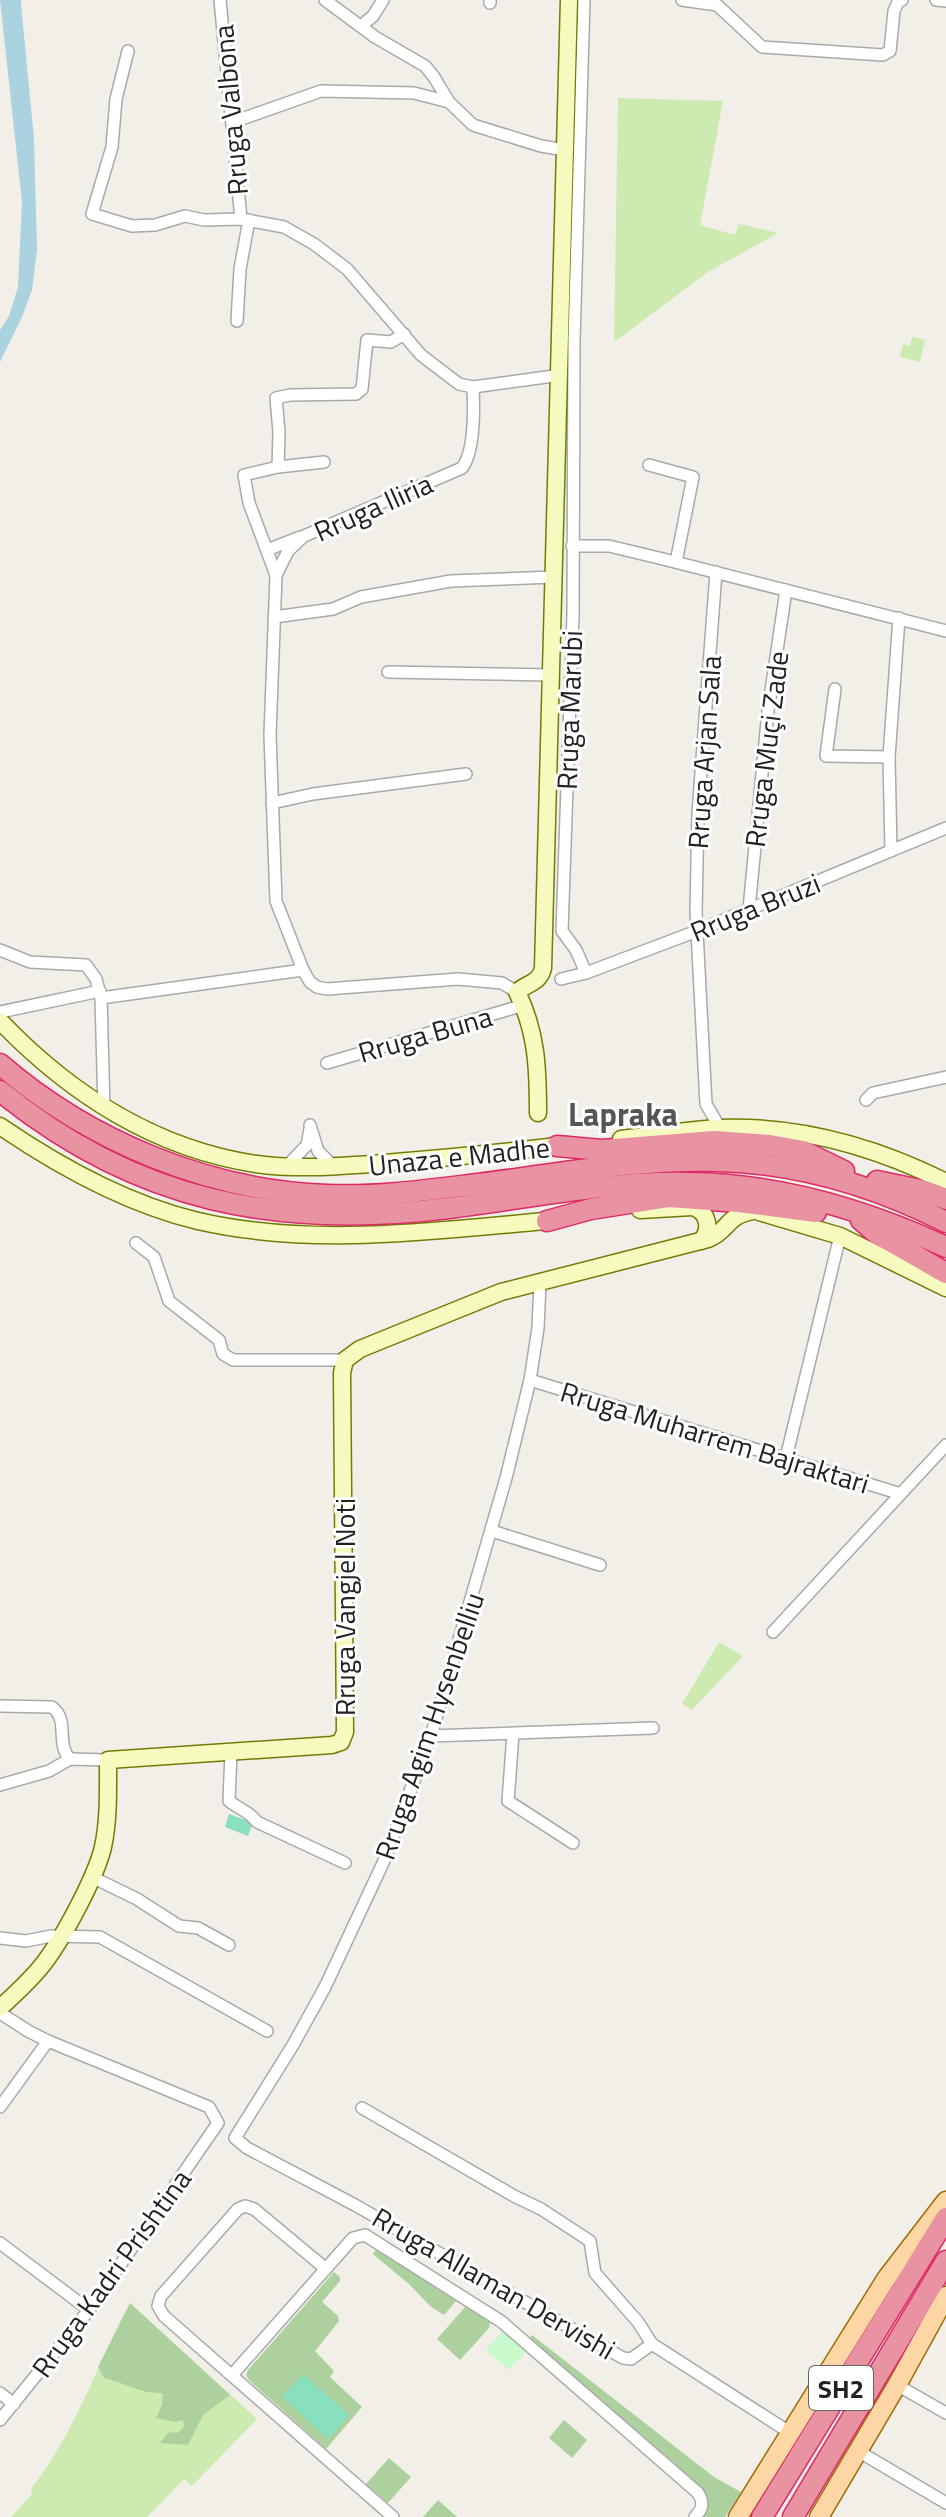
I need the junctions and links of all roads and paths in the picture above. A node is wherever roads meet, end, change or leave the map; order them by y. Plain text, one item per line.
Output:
1 (220, 0) edge
2 (325, 0) edge
3 (383, 0) edge
4 (569, 0) edge
5 (584, 0) edge
6 (682, 0) edge
7 (902, 0) edge
8 (936, 0) edge
9 (946, 1) edge
10 (724, 5) edge
11 (361, 26) junction
12 (128, 51) dead end
13 (449, 102) junction
14 (233, 122) junction
15 (565, 150) junction
16 (245, 220) junction
17 (237, 321) dead end
18 (404, 334) junction
19 (561, 375) junction
20 (473, 387) junction
21 (324, 462) dead end
22 (649, 465) dead end
23 (278, 467) junction
24 (304, 536) junction
25 (572, 546) junction
26 (267, 550) junction
27 (676, 562) junction
28 (716, 572) junction
29 (276, 575) junction
30 (554, 577) junction
31 (786, 590) junction
32 (274, 617) junction
33 (899, 618) junction
34 (946, 631) edge
35 (388, 672) dead end
36 (551, 675) junction
37 (835, 689) dead end
38 (889, 757) junction
39 (466, 774) dead end
40 (272, 803) junction
41 (945, 830) edge
42 (891, 851) junction
43 (749, 909) junction
44 (697, 931) junction
45 (0, 950) edge
46 (303, 970) junction
47 (586, 973) junction
48 (561, 979) dead end
49 (100, 994) junction
50 (521, 999) junction
51 (0, 1012) edge
52 (0, 1021) edge
53 (327, 1063) dead end
54 (0, 1064) edge
55 (946, 1077) edge
56 (0, 1091) edge
57 (866, 1100) dead end
58 (706, 1104) junction
59 (104, 1108) junction
60 (538, 1113) dead end
61 (0, 1126) edge
62 (720, 1128) junction
63 (691, 1131) junction
64 (557, 1146) junction
65 (695, 1160) junction
66 (288, 1165) junction
67 (333, 1166) junction
68 (846, 1172) junction
69 (946, 1182) edge
70 (721, 1184) junction
71 (693, 1207) junction
72 (753, 1211) junction
73 (944, 1213) edge
74 (839, 1214) junction
75 (861, 1220) junction
76 (547, 1221) junction
77 (840, 1236) junction
78 (704, 1240) junction
79 (136, 1243) dead end
80 (946, 1247) edge
81 (946, 1256) edge
82 (946, 1273) edge
83 (540, 1283) junction
84 (946, 1288) edge
85 (345, 1360) junction
86 (530, 1380) junction
87 (946, 1445) edge
88 (786, 1458) junction
89 (901, 1494) junction
90 (492, 1531) junction
91 (600, 1565) dead end
92 (773, 1632) dead end
93 (0, 1706) edge
94 (653, 1728) dead end
95 (513, 1734) junction
96 (431, 1736) junction
97 (231, 1753) junction
98 (70, 1759) junction
99 (108, 1760) junction
100 (0, 1785) edge
101 (573, 1843) dead end
102 (345, 1863) dead end
103 (92, 1877) junction
104 (60, 1936) junction
105 (0, 1938) edge
106 (229, 1945) dead end
107 (0, 2010) edge
108 (267, 2031) dead end
109 (48, 2041) junction
110 (0, 2107) edge
111 (362, 2108) dead end
112 (235, 2138) joint
113 (946, 2201) edge
114 (946, 2218) edge
115 (0, 2243) edge
116 (946, 2261) edge
117 (326, 2269) junction
118 (946, 2296) edge
119 (89, 2310) junction
120 (652, 2344) junction
121 (232, 2375) junction
122 (897, 2385) junction
123 (0, 2393) edge
124 (14, 2404) junction
125 (946, 2413) edge
126 (0, 2420) edge
127 (789, 2432) junction
128 (858, 2451) junction
129 (946, 2503) edge
130 (393, 2517) edge
131 (695, 2517) edge
132 (738, 2517) edge
133 (762, 2517) edge
134 (793, 2517) edge
135 (819, 2517) edge

1 - 14 street, Rruga Valbona
2 - 11 street
3 - 11 street
4 - 15 main road
5 - 25 street, Rruga Marubi
6 - 10 street
7 - 10 street
8 - 9 street
11 - 13 street
12 - 16 street
13 - 14 street
13 - 15 street
14 - 16 street, Rruga Valbona
15 - 19 main road
16 - 17 street, Rruga Valbona
16 - 18 street
18 - 20 street
18 - 23 street
19 - 20 street
19 - 30 main road
20 - 24 street, Rruga Iliria
21 - 23 street
22 - 27 street
23 - 26 street
24 - 26 street
24 - 29 street, Rruga Iliria
25 - 27 street
25 - 47 street, Rruga Marubi
26 - 29 street
27 - 28 street
28 - 31 street
28 - 44 street, Rruga Arjan Sala
29 - 32 street
30 - 32 street
30 - 36 main road
31 - 33 street
31 - 43 street, Rruga Muçi Zade
32 - 40 street
33 - 34 street
33 - 38 street
35 - 36 street
36 - 50 main road
37 - 38 street
38 - 42 street
39 - 40 street
40 - 46 street
41 - 42 street, Rruga Bruzi
42 - 43 street, Rruga Bruzi
43 - 44 street, Rruga Bruzi
44 - 47 street, Rruga Bruzi
44 - 58 street, Rruga Arjan Sala
45 - 49 street
46 - 49 street
46 - 50 street
47 - 48 street, Rruga Bruzi
49 - 51 street
49 - 59 street
50 - 53 street, Rruga Buna
50 - 60 main road, Rruga Buna
52 - 59 main road
54 - 65 highway, Unaza e Madhe
55 - 57 street
56 - 70 highway, Unaza e Madhe
58 - 62 street
58 - 63 street
59 - 66 main road
61 - 76 main road
62 - 63 main road
62 - 69 main road
63 - 64 main road
64 - 67 main road
64 - 68 highway
65 - 68 highway
65 - 73 highway, Unaza e Madhe
66 - 67 main road
66 - 67 street
68 - 73 highway
70 - 74 highway
70 - 80 highway, Unaza e Madhe
71 - 72 main road
71 - 76 main road
71 - 78 main road
72 - 77 main road
72 - 78 main road
74 - 75 highway
74 - 76 highway
75 - 81 highway
75 - 82 highway
77 - 84 main road
77 - 88 street
78 - 83 main road
79 - 85 street
83 - 85 main road
83 - 86 street, Rruga Agim Hysenbelliu
85 - 97 main road, Rruga Vangjel Noti
86 - 88 street, Rruga Muharrem Bajraktari
86 - 90 street, Rruga Agim Hysenbelliu
87 - 89 street
88 - 89 street, Rruga Muharrem Bajraktari
89 - 92 street
90 - 91 street
90 - 96 street, Rruga Agim Hysenbelliu
93 - 98 street
94 - 95 street
95 - 96 street
95 - 101 street
96 - 112 street, Rruga Agim Hysenbelliu
97 - 99 main road, Rruga Vangjel Noti
97 - 102 street
98 - 99 street, Rruga Vangjel Noti
98 - 100 street
99 - 103 main road
103 - 104 main road
103 - 106 street
104 - 105 street
104 - 107 main road
104 - 108 street
107 - 109 street
109 - 110 street
109 - 119 street, Rruga Kadri Prishtina
111 - 120 street
112 - 120 street, Rruga Allaman Dervishi
113 - 127 main road
114 - 133 highway, SH2
115 - 119 street
116 - 134 highway, SH2
117 - 121 street
117 - 121 street
117 - 131 street
118 - 122 main road
119 - 124 street, Rruga Kadri Prishtina
120 - 127 street, Rruga Allaman Dervishi
121 - 130 street
122 - 125 street
122 - 128 main road
123 - 124 street
124 - 126 street, Rruga Kadri Prishtina
127 - 132 main road
128 - 129 street
128 - 135 main road

